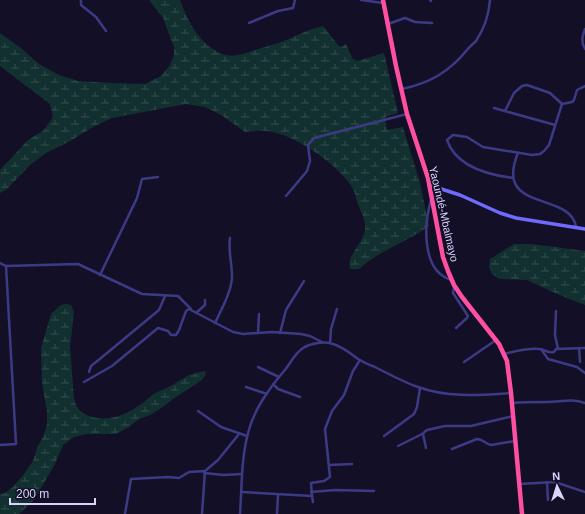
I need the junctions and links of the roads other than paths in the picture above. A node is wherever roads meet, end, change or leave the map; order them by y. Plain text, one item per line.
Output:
1 (82, 0) edge
2 (295, 0) edge
3 (361, 0) edge
4 (490, 0) edge
5 (383, 1) edge
6 (249, 23) dead end
7 (432, 23) dead end
8 (388, 24) junction
9 (585, 30) edge
10 (106, 31) dead end
11 (585, 50) edge
12 (585, 86) edge
13 (401, 89) junction
14 (562, 104) junction
15 (494, 108) dead end
16 (505, 112) junction
17 (407, 114) junction
18 (555, 124) junction
19 (518, 153) junction
20 (158, 177) dead end
21 (513, 178) junction
22 (429, 185) junction
23 (286, 196) dead end
24 (431, 200) junction
25 (576, 228) junction
26 (585, 228) edge
27 (230, 238) dead end
28 (0, 263) edge
29 (6, 266) junction
30 (100, 275) junction
31 (304, 281) dead end
32 (453, 283) junction
33 (164, 296) junction
34 (205, 300) dead end
35 (337, 309) dead end
36 (192, 310) junction
37 (556, 311) dead end
38 (196, 313) junction
39 (259, 314) dead end
40 (215, 323) junction
41 (456, 328) dead end
42 (258, 333) junction
43 (280, 333) junction
44 (496, 340) junction
45 (322, 342) junction
46 (330, 343) junction
47 (578, 348) junction
48 (585, 348) edge
49 (540, 349) junction
50 (558, 349) junction
51 (504, 354) junction
52 (360, 360) junction
53 (464, 362) dead end
54 (580, 362) dead end
55 (258, 367) dead end
56 (89, 372) dead end
57 (585, 372) edge
58 (279, 377) junction
59 (84, 382) dead end
60 (273, 384) junction
61 (246, 387) dead end
62 (420, 388) junction
63 (511, 393) junction
64 (267, 394) junction
65 (300, 398) dead end
66 (512, 403) junction
67 (585, 403) edge
68 (198, 411) dead end
69 (513, 416) junction
70 (423, 433) junction
71 (239, 434) junction
72 (247, 436) junction
73 (384, 436) dead end
74 (516, 441) junction
75 (0, 445) edge
76 (398, 446) dead end
77 (426, 448) dead end
78 (452, 449) dead end
79 (352, 464) dead end
80 (329, 465) junction
81 (205, 472) junction
82 (241, 474) junction
83 (547, 482) junction
84 (519, 484) junction
85 (374, 491) dead end
86 (242, 492) junction
87 (311, 492) junction
88 (585, 492) edge
89 (278, 495) junction
90 (312, 496) junction
91 (548, 500) dead end
92 (313, 502) dead end
93 (125, 514) edge
94 (202, 514) edge
95 (240, 514) edge
96 (278, 514) edge
97 (522, 514) edge

1 - 10 street
2 - 6 street
3 - 5 street
4 - 13 street
5 - 8 highway, Yaoundé-Mbalmayo
7 - 8 street
8 - 13 highway, Yaoundé-Mbalmayo
9 - 11 street
12 - 14 street
13 - 17 highway, Yaoundé-Mbalmayo
14 - 16 street
14 - 18 street
15 - 16 street
16 - 18 street
17 - 22 highway, Yaoundé-Mbalmayo
17 - 23 street
18 - 19 street
19 - 21 street
19 - 21 street
20 - 30 street
21 - 25 street
22 - 24 highway, Yaoundé-Mbalmayo
22 - 25 main road
24 - 32 highway, Yaoundé-Mbalmayo
24 - 32 street
25 - 26 main road
27 - 40 street
28 - 29 street
29 - 30 street
29 - 75 street
30 - 33 street
31 - 43 street
32 - 41 street
32 - 44 highway, Yaoundé-Mbalmayo
33 - 36 street
33 - 56 street
34 - 38 street
35 - 46 street
36 - 38 street
36 - 59 street
37 - 50 street
38 - 40 street
39 - 42 street
40 - 42 street
42 - 43 street
43 - 45 street
44 - 51 highway, Yaoundé-Mbalmayo
44 - 53 street
45 - 46 street
45 - 58 street
46 - 52 street
47 - 48 street
47 - 50 street
47 - 54 street
49 - 50 street
49 - 51 street
49 - 57 street
51 - 63 highway, Yaoundé-Mbalmayo
52 - 62 street
52 - 80 street
55 - 58 street
58 - 60 street
60 - 64 street
60 - 65 street
61 - 64 street
62 - 63 street
62 - 73 street
63 - 66 highway, Yaoundé-Mbalmayo
64 - 72 street
66 - 67 street
66 - 69 highway, Yaoundé-Mbalmayo
68 - 71 street
69 - 70 street
69 - 74 highway, Yaoundé-Mbalmayo
70 - 76 street
70 - 77 street
71 - 72 street
71 - 81 street
72 - 82 street
74 - 78 street
74 - 84 highway, Yaoundé-Mbalmayo
79 - 80 street
80 - 87 street
81 - 82 street
81 - 93 street
81 - 94 street
82 - 86 street
83 - 84 street
83 - 88 street
83 - 91 street
84 - 97 highway, Yaoundé-Mbalmayo
85 - 87 street
86 - 89 street
86 - 95 street
87 - 90 street
89 - 90 street
89 - 96 street
90 - 92 street

